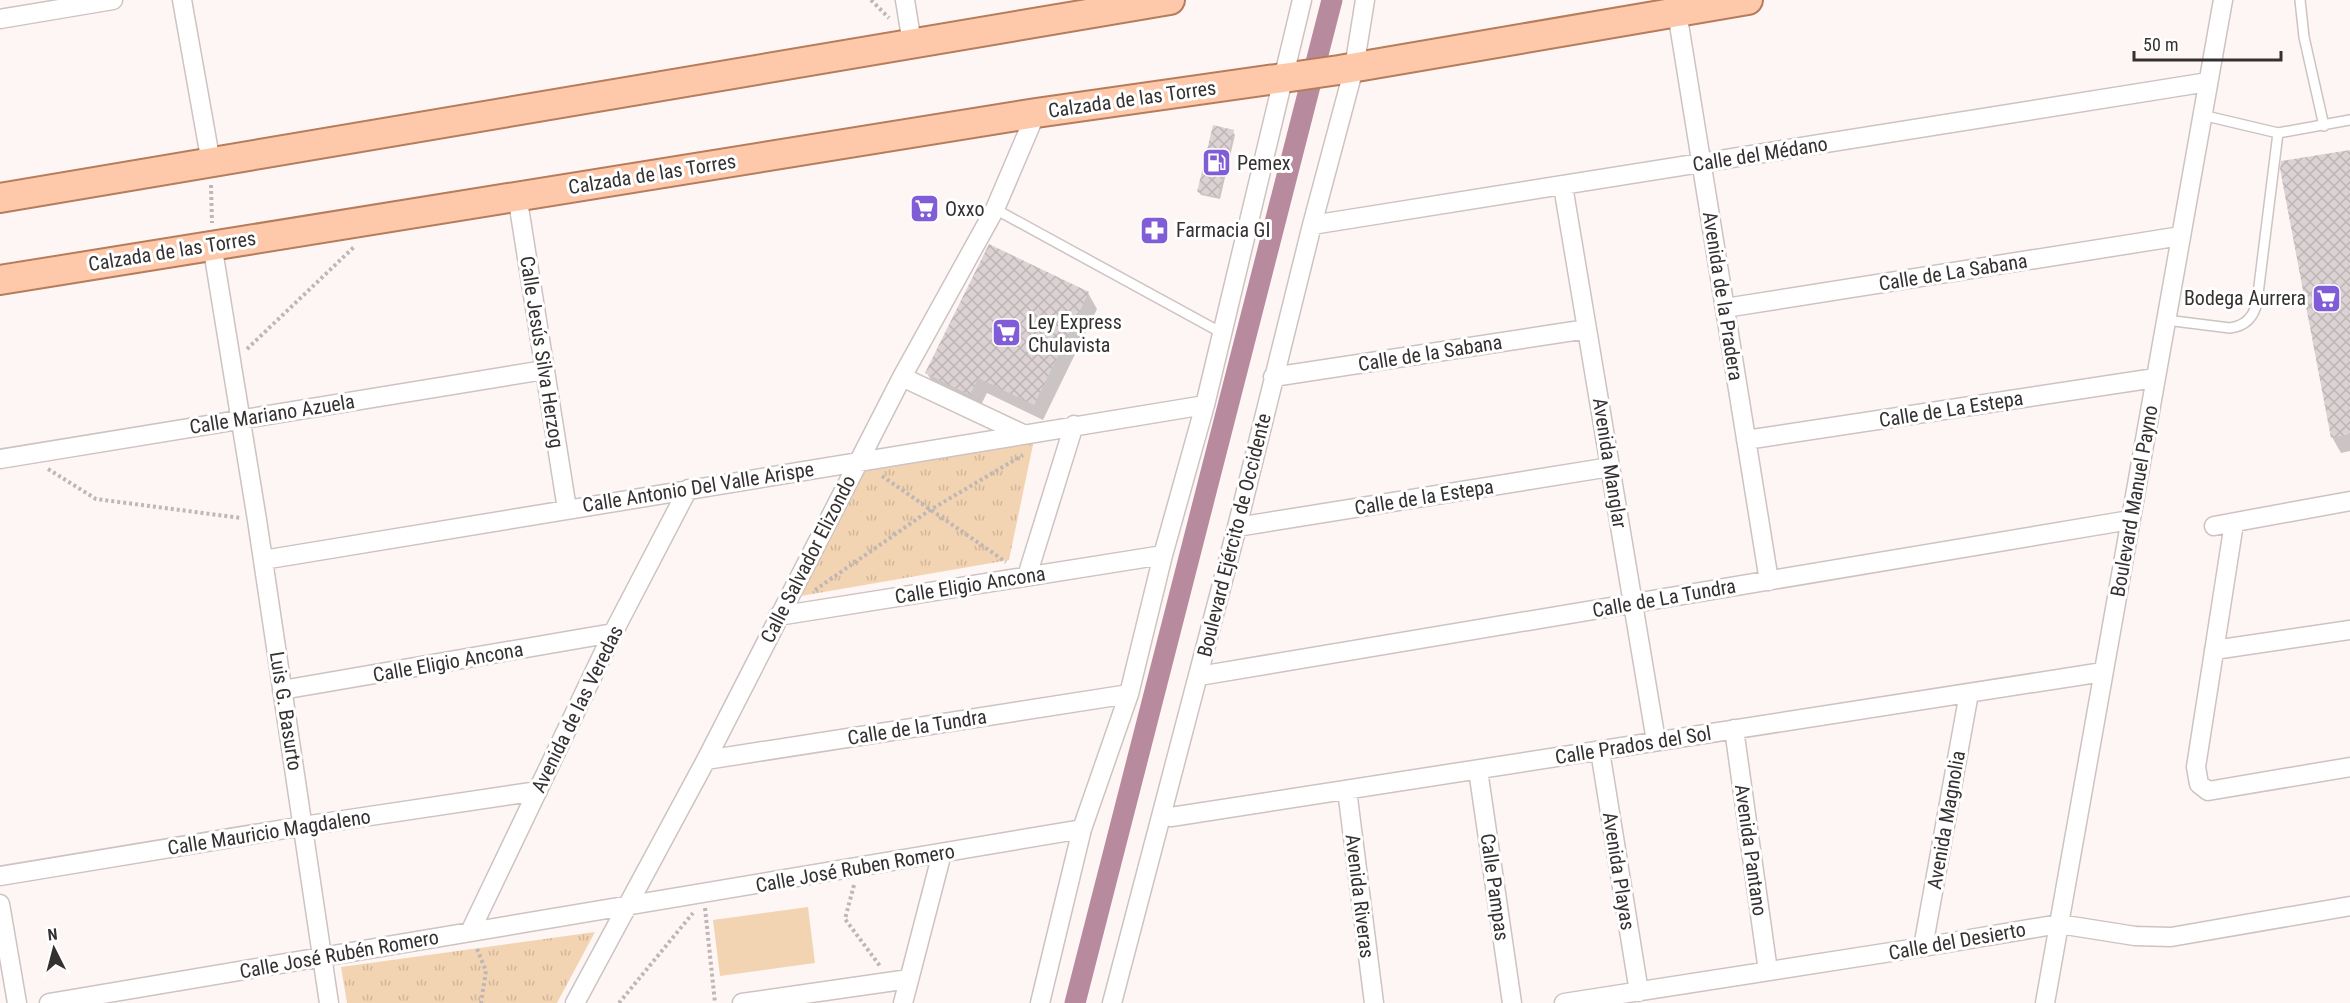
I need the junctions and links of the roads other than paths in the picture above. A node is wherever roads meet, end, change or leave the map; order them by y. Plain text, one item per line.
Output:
1 (113, 0) edge
2 (182, 0) edge
3 (905, 0) edge
4 (1170, 0) edge
5 (1302, 0) edge
6 (1365, 0) edge
7 (1748, 0) edge
8 (2223, 0) edge
9 (2300, 0) edge
10 (1677, 12) junction
11 (0, 19) edge
12 (912, 43) junction
13 (1347, 69) junction
14 (1294, 76) junction
15 (2208, 82) junction
16 (1036, 113) junction
17 (2202, 115) junction
18 (2350, 120) edge
19 (2324, 126) junction
20 (2278, 133) junction
21 (1702, 163) junction
22 (211, 164) junction
23 (1563, 186) junction
24 (517, 195) junction
25 (0, 198) edge
26 (994, 209) junction
27 (1312, 225) junction
28 (2181, 236) junction
29 (212, 244) junction
30 (0, 280) edge
31 (1725, 308) junction
32 (2166, 320) junction
33 (1587, 329) junction
34 (1222, 333) junction
35 (544, 370) junction
36 (902, 377) junction
37 (1273, 377) junction
38 (2156, 378) junction
39 (1205, 405) junction
40 (240, 420) junction
41 (1074, 425) junction
42 (1023, 434) junction
43 (1746, 440) junction
44 (0, 459) edge
45 (859, 460) junction
46 (1610, 467) junction
47 (688, 489) junction
48 (2350, 501) edge
49 (567, 509) junction
50 (2130, 520) junction
51 (2234, 523) junction
52 (2214, 526) dead end
53 (1237, 527) junction
54 (1163, 555) junction
55 (263, 560) junction
56 (1027, 576) junction
57 (1769, 581) junction
58 (1633, 604) junction
59 (778, 616) junction
60 (2350, 630) edge
61 (613, 633) junction
62 (2214, 650) junction
63 (2103, 672) junction
64 (1199, 676) junction
65 (282, 690) junction
66 (1969, 693) junction
67 (1129, 694) junction
68 (1734, 729) junction
69 (1656, 741) junction
70 (1600, 751) junction
71 (706, 760) junction
72 (2350, 767) edge
73 (1478, 771) junction
74 (1347, 790) junction
75 (538, 791) junction
76 (1162, 815) junction
77 (303, 826) junction
78 (1082, 829) junction
79 (942, 853) junction
80 (0, 876) edge
81 (0, 904) edge
82 (628, 905) junction
83 (2350, 906) edge
84 (2059, 924) junction
85 (470, 932) junction
86 (1923, 947) junction
87 (322, 956) junction
88 (1768, 971) junction
89 (900, 980) junction
90 (1639, 992) junction
91 (16, 1003) edge
92 (49, 1003) edge
93 (329, 1003) edge
94 (575, 1003) edge
95 (742, 1003) edge
96 (903, 1003) edge
97 (1040, 1003) edge
98 (1112, 1003) edge
99 (1374, 1003) edge
100 (1512, 1003) edge
101 (1564, 1003) edge
102 (2045, 1003) edge

1 - 11 street
2 - 22 street
3 - 12 street
4 - 12 main road
5 - 14 street
6 - 13 street, Boulevard Ejército de Occidente
7 - 10 main road
8 - 15 street, Boulevard Manuel Payno
9 - 19 lane
10 - 13 main road
10 - 21 street, Avenida de la Pradera
12 - 22 main road
13 - 14 main road, Calzada de las Torres
13 - 27 street, Boulevard Ejército de Occidente
14 - 16 main road, Calzada de las Torres
14 - 34 street
15 - 17 street, Boulevard Manuel Payno
15 - 21 street, Calle del Médano
16 - 24 main road, Calzada de las Torres
16 - 26 street, Calle Salvador Elizondo
17 - 20 lane
17 - 28 street, Boulevard Manuel Payno
18 - 19 lane
19 - 20 lane
20 - 32 lane
21 - 23 street, Calle del Médano
21 - 31 street, Avenida de la Pradera
22 - 25 main road
23 - 27 street, Calle del Médano
23 - 33 street, Avenida Manglar
24 - 29 main road, Calzada de las Torres
24 - 35 street, Calle Jesús Silva Herzog
26 - 34 lane
26 - 36 street, Calle Salvador Elizondo
27 - 37 street, Boulevard Ejército de Occidente
28 - 31 street, Calle de La Sabana
28 - 32 street, Boulevard Manuel Payno
29 - 30 main road, Calzada de las Torres
29 - 40 street, Luis G. Basurto
31 - 43 street, Avenida de la Pradera
32 - 38 street, Boulevard Manuel Payno
33 - 37 street, Calle de la Sabana
33 - 46 street, Avenida Manglar
34 - 39 street
35 - 40 street, Calle Mariano Azuela
35 - 49 street, Calle Jesús Silva Herzog
36 - 42 street
36 - 45 street, Calle Salvador Elizondo
37 - 53 street, Boulevard Ejército de Occidente
38 - 43 street, Calle de La Estepa
38 - 50 street, Boulevard Manuel Payno
39 - 41 street, Calle Antonio Del Valle Arispe
39 - 54 street
40 - 44 street, Calle Mariano Azuela
40 - 55 street, Luis G. Basurto
41 - 42 street, Calle Antonio Del Valle Arispe
41 - 56 street
42 - 45 street, Calle Antonio Del Valle Arispe
43 - 57 street, Avenida de la Pradera
45 - 47 street, Calle Antonio Del Valle Arispe
45 - 59 street, Calle Salvador Elizondo
46 - 53 street, Calle de la Estepa
46 - 58 street, Avenida Manglar
47 - 49 street, Calle Antonio Del Valle Arispe
47 - 61 street, Avenida de las Veredas
48 - 51 street
49 - 55 street, Calle Antonio Del Valle Arispe
50 - 57 street, Calle de La Tundra
50 - 63 street, Boulevard Manuel Payno
51 - 52 street
51 - 62 street
53 - 64 street, Boulevard Ejército de Occidente
54 - 56 street, Calle Eligio Ancona
54 - 67 street
55 - 65 street, Luis G. Basurto
56 - 59 street, Calle Eligio Ancona
57 - 58 street, Calle de La Tundra
58 - 64 street, Calle de La Tundra
58 - 69 street, Avenida Manglar
59 - 71 street, Calle Salvador Elizondo
60 - 62 street
61 - 65 street, Calle Eligio Ancona
61 - 75 street, Avenida de las Veredas
62 - 72 street
63 - 66 street, Calle Prados del Sol
63 - 84 street, Boulevard Manuel Payno
64 - 76 street, Boulevard Ejército de Occidente
65 - 77 street, Luis G. Basurto
66 - 68 street, Calle Prados del Sol
66 - 86 street, Avenida Magnolia
67 - 71 street, Calle de la Tundra
67 - 78 street
68 - 69 street, Calle Prados del Sol
68 - 88 street, Avenida Pantano
69 - 70 street, Calle Prados del Sol
70 - 73 street, Calle Prados del Sol
70 - 90 street, Avenida Playas
71 - 82 street, Calle Salvador Elizondo
73 - 74 street, Calle Prados del Sol
73 - 100 street, Calle Pampas
74 - 76 street, Calle Prados del Sol
74 - 99 street, Avenida Riveras
75 - 77 street, Calle Mauricio Magdaleno
75 - 85 street, Avenida de las Veredas
76 - 98 street, Boulevard Ejército de Occidente
77 - 80 street, Calle Mauricio Magdaleno
77 - 87 street, Luis G. Basurto
78 - 79 street, Calle José Ruben Romero
78 - 97 street
79 - 82 street, Calle José Ruben Romero
79 - 89 street
81 - 91 street
82 - 85 street, Calle José Rubén Romero
82 - 94 street, Calle Salvador Elizondo
83 - 84 street, Calle del Desierto
84 - 86 street, Calle del Desierto
84 - 102 street, Boulevard Manuel Payno
85 - 87 street, Calle José Rubén Romero
86 - 88 street, Calle del Desierto
87 - 92 street, Calle José Rubén Romero
87 - 93 street, Luis G. Basurto
88 - 90 street, Calle del Desierto
89 - 95 street
89 - 96 street
90 - 101 street, Calle del Desierto

